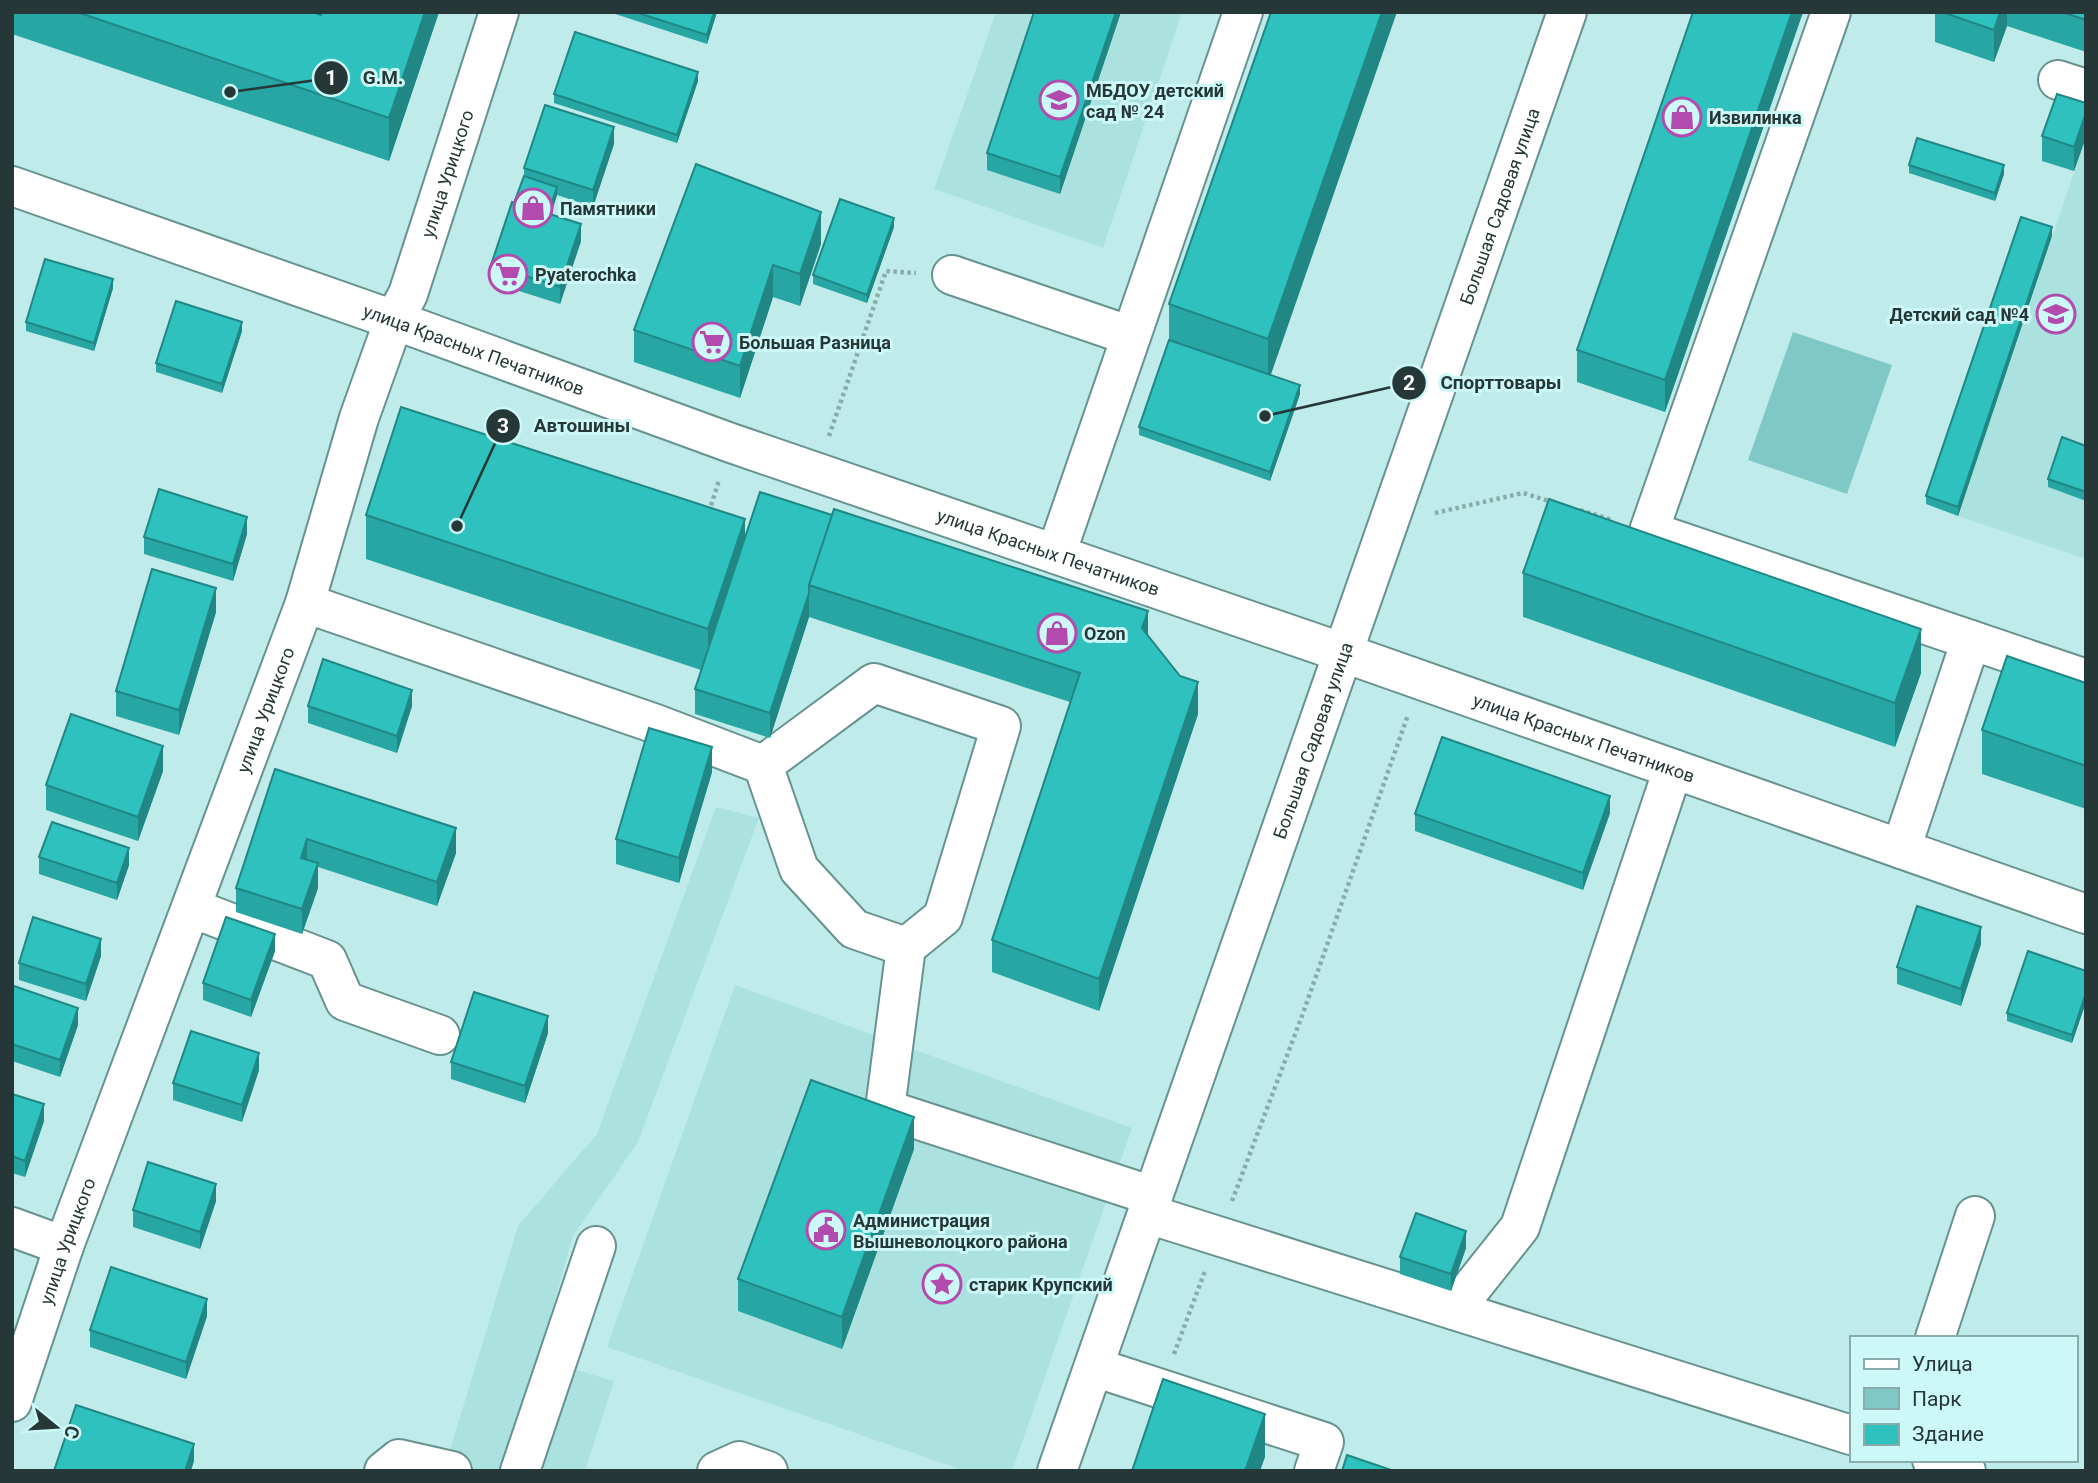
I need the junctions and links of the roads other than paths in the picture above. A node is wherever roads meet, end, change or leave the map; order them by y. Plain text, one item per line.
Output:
1 (499, 12) edge
2 (1242, 12) edge
3 (1567, 12) edge
4 (1831, 12) edge
5 (12, 186) edge
6 (952, 275) road end
7 (394, 320) junction
8 (1131, 336) junction
9 (1056, 554) junction
10 (304, 603) junction
11 (1971, 640) junction
12 (1344, 653) junction
13 (2086, 679) edge
14 (763, 765) junction
15 (1673, 769) junction
16 (1901, 849) junction
17 (192, 908) junction
18 (2086, 914) edge
19 (906, 947) junction
20 (440, 1035) dead end
21 (1150, 1205) junction
22 (1975, 1216) dead end
23 (12, 1227) edge
24 (64, 1246) junction
25 (596, 1246) dead end
26 (1454, 1310) junction
27 (1936, 1336) edge
28 (1094, 1367) junction
29 (12, 1402) edge
30 (1850, 1435) edge
31 (1938, 1462) edge
32 (384, 1471) edge
33 (452, 1471) edge
34 (520, 1471) edge
35 (718, 1471) edge
36 (768, 1471) edge
37 (1057, 1471) edge
38 (1314, 1471) edge
39 (1966, 1471) edge

1 - 7 main road, улица Урицкого
2 - 8 main road
3 - 12 main road, Большая Садовая улица
4 - 11 main road
5 - 7 main road, улица Красных Печатников
6 - 8 main road
7 - 9 main road, улица Красных Печатников
7 - 10 main road, улица Урицкого
8 - 9 main road
9 - 12 main road, улица Красных Печатников
10 - 14 main road
10 - 17 main road, улица Урицкого
11 - 13 main road
11 - 16 main road
12 - 15 main road, улица Красных Печатников
12 - 21 main road, Большая Садовая улица
14 - 19 main road
14 - 19 main road
15 - 16 main road, улица Красных Печатников
15 - 26 main road
16 - 18 main road, улица Красных Печатников
17 - 20 main road
17 - 24 main road, улица Урицкого
19 - 21 main road
21 - 26 main road
21 - 28 main road, Большая Садовая улица
22 - 27 main road
23 - 24 main road
24 - 29 main road, улица Урицкого
25 - 34 main road
26 - 30 main road
28 - 37 main road, Большая Садовая улица
28 - 38 main road
31 - 39 main road
32 - 33 main road
35 - 36 main road

